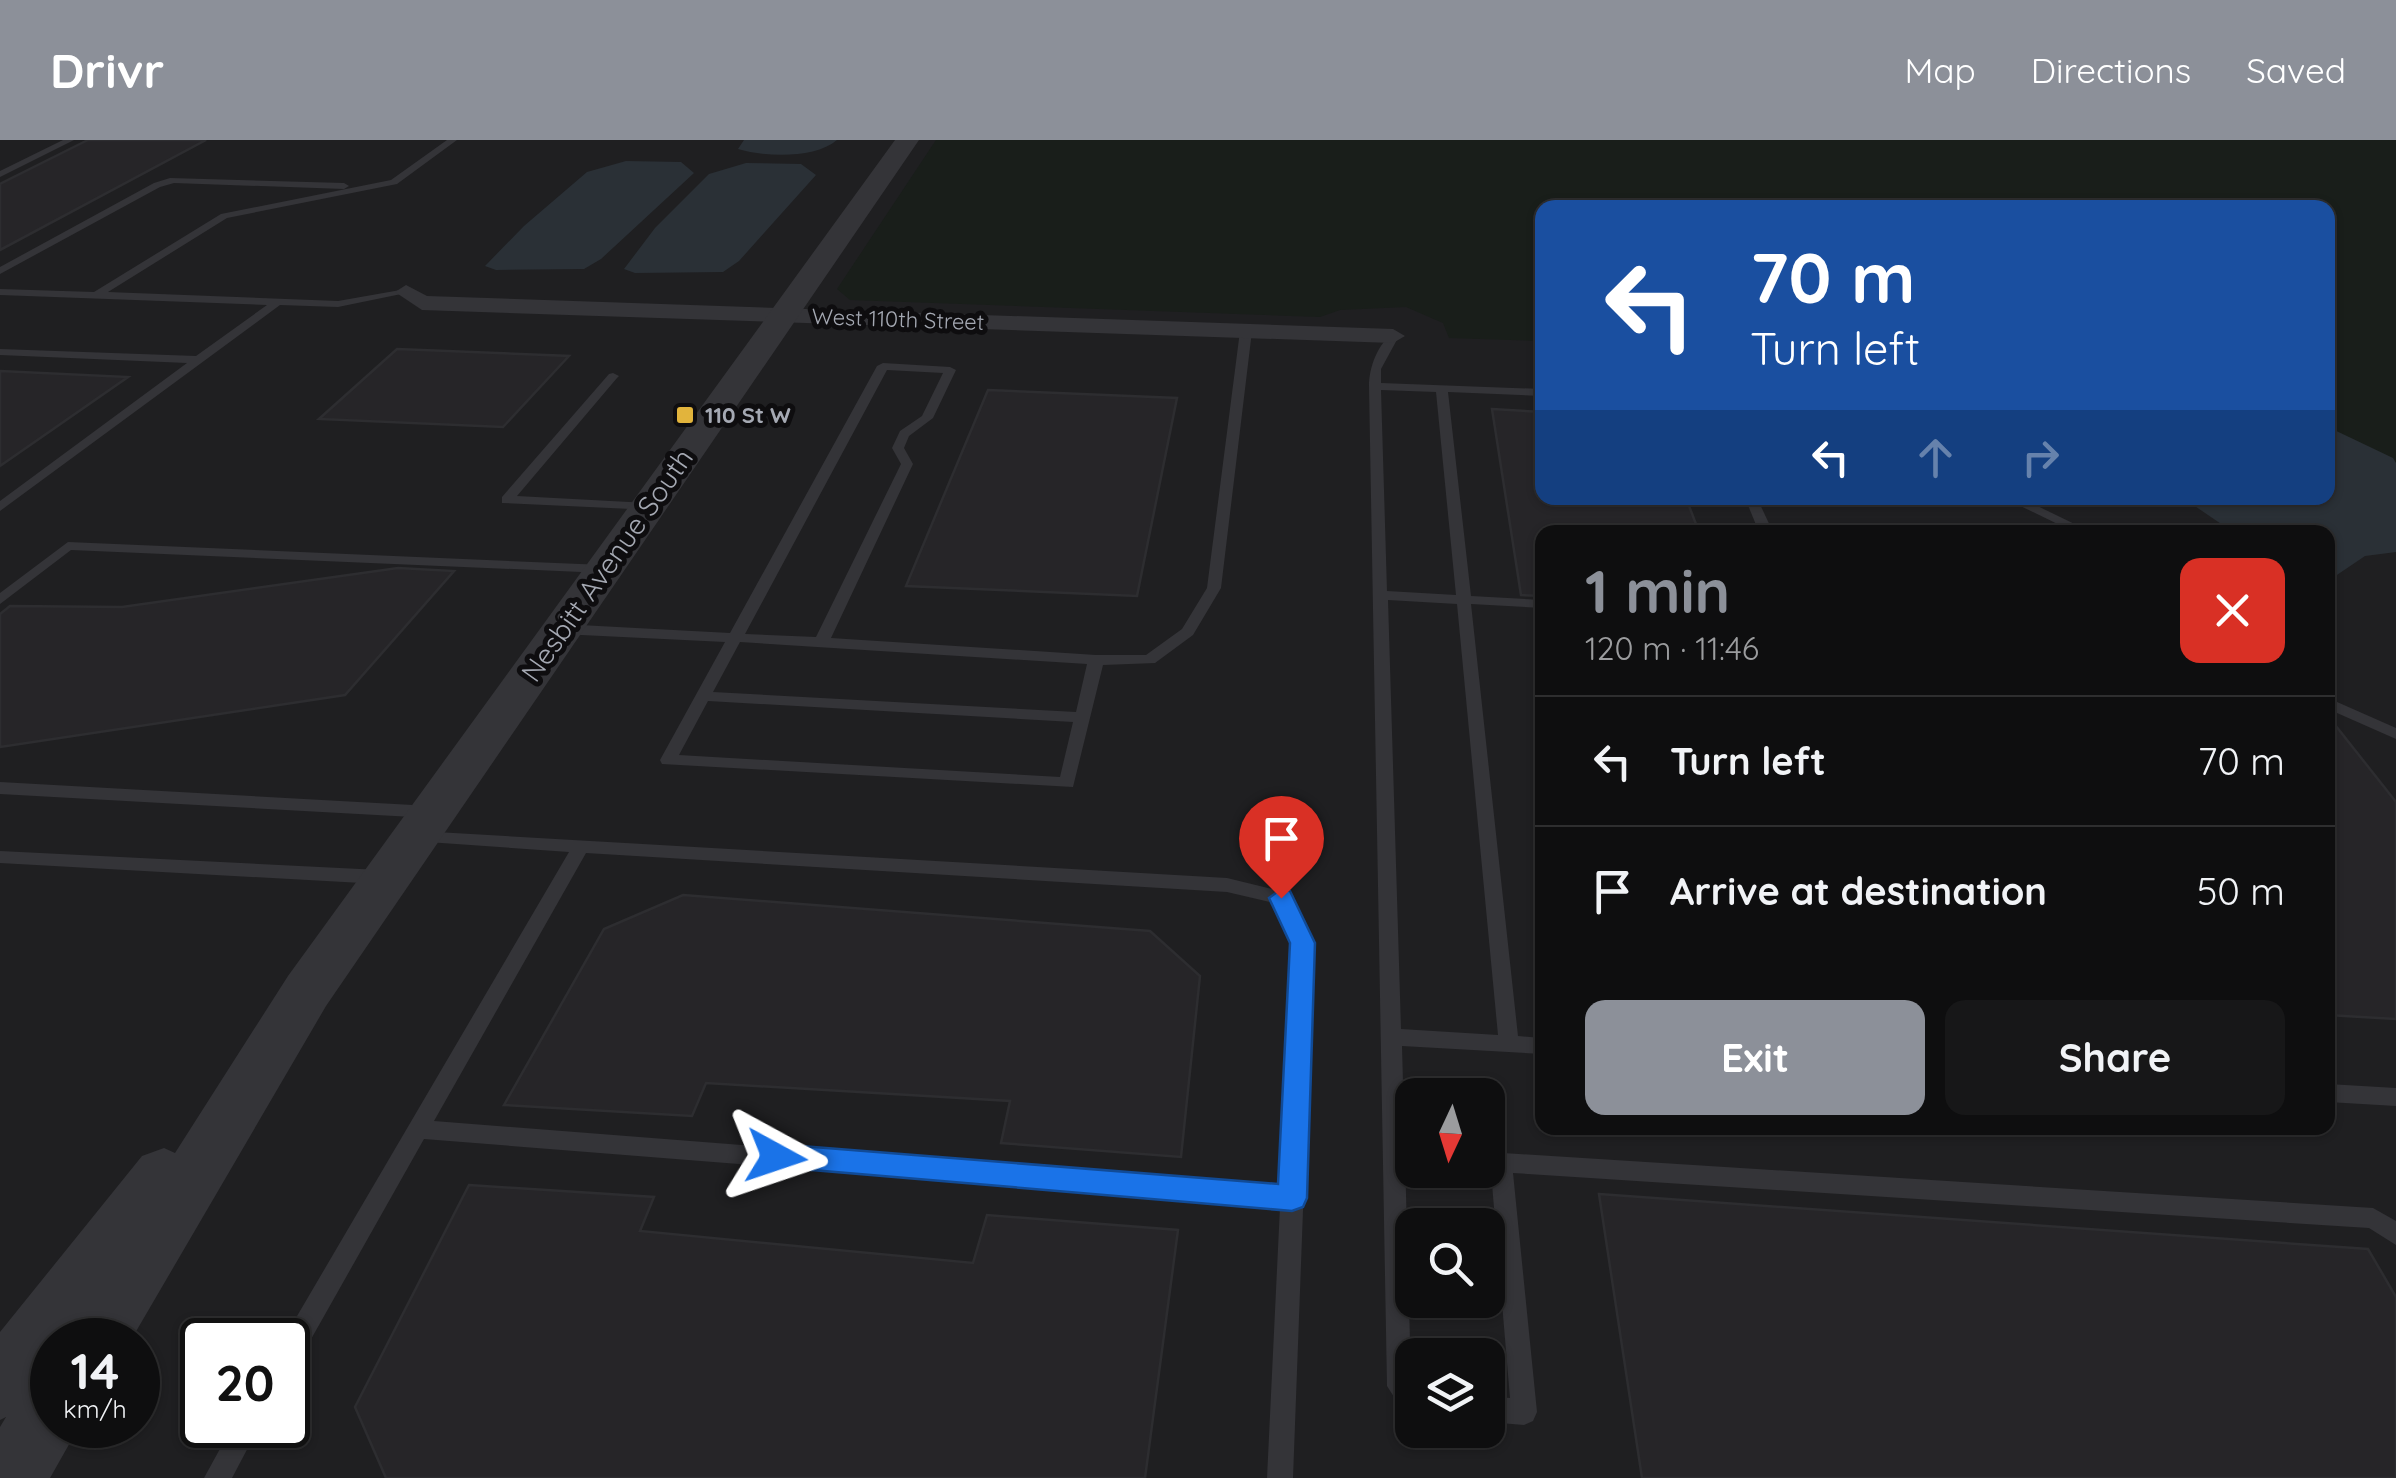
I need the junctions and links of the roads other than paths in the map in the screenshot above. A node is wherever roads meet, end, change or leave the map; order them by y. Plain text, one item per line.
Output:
1 (70, 140) edge
2 (453, 140) edge
3 (907, 140) edge
4 (0, 174) edge
5 (374, 186) junction
6 (0, 272) edge
7 (0, 292) edge
8 (406, 292) joint
9 (96, 296) junction
10 (277, 302) junction
11 (784, 315) junction
12 (1246, 331) junction
13 (1392, 336) joint
14 (0, 352) edge
15 (199, 360) junction
16 (613, 376) dead end
17 (1375, 386) junction
18 (1442, 388) junction
19 (1535, 392) edge
20 (2025, 505) edge
21 (0, 507) edge
22 (648, 507) junction
23 (2069, 525) edge
24 (604, 569) junction
25 (1381, 595) junction
26 (1464, 597) junction
27 (0, 600) edge
28 (1535, 603) edge
29 (562, 629) junction
30 (734, 637) junction
31 (820, 642) junction
32 (1096, 660) junction
33 (702, 696) junction
34 (2335, 706) edge
35 (1082, 716) junction
36 (2396, 734) edge
37 (0, 788) edge
38 (423, 824) junction
39 (581, 847) junction
40 (0, 857) edge
41 (386, 878) junction
42 (308, 991) junction
43 (1392, 1037) junction
44 (1509, 1044) junction
45 (1535, 1046) edge
46 (1396, 1078) edge
47 (2335, 1093) edge
48 (2396, 1097) edge
49 (418, 1128) junction
50 (1505, 1163) edge
51 (1403, 1188) edge
52 (1497, 1188) edge
53 (1292, 1198) junction
54 (2396, 1234) edge
55 (107, 1318) edge
56 (309, 1318) edge
57 (1401, 1338) edge
58 (0, 1386) edge
59 (1505, 1410) edge
60 (30, 1444) edge
61 (234, 1448) edge
62 (9, 1478) edge
63 (217, 1478) edge
64 (1280, 1478) edge

1 - 4 lane
2 - 5 lane
3 - 11 street, Nesbitt Avenue South
5 - 6 lane
5 - 9 lane
7 - 9 lane
8 - 10 lane
8 - 11 street, West 110th Street
9 - 10 lane
10 - 15 lane
11 - 12 street, West 110th Street
11 - 22 street, Nesbitt Avenue South
12 - 13 street, West 110th Street
12 - 32 lane
13 - 17 lane
14 - 15 lane
15 - 21 lane
16 - 22 lane
17 - 18 lane
17 - 25 lane
18 - 19 lane
18 - 26 lane
20 - 23 lane
22 - 24 street, Nesbitt Avenue South
24 - 27 lane
24 - 29 street, Nesbitt Avenue South
25 - 26 lane
25 - 43 lane
26 - 28 lane
26 - 44 lane
29 - 30 lane
29 - 38 street, Nesbitt Avenue South
30 - 31 lane
30 - 31 lane
30 - 33 lane
31 - 32 lane
32 - 35 lane
33 - 35 lane
33 - 35 lane
34 - 36 lane
37 - 38 lane
38 - 39 lane
38 - 41 street, Nesbitt Avenue South
39 - 49 lane
39 - 53 lane
40 - 41 lane
41 - 42 street, Nesbitt Avenue South
42 - 55 street, Nesbitt Avenue South
42 - 58 street, Nesbitt Avenue South
43 - 44 lane
43 - 46 lane
44 - 45 lane
47 - 48 lane
49 - 53 lane
49 - 56 lane
50 - 54 lane
51 - 57 lane
52 - 59 lane
53 - 64 lane
60 - 62 street
61 - 63 lane

